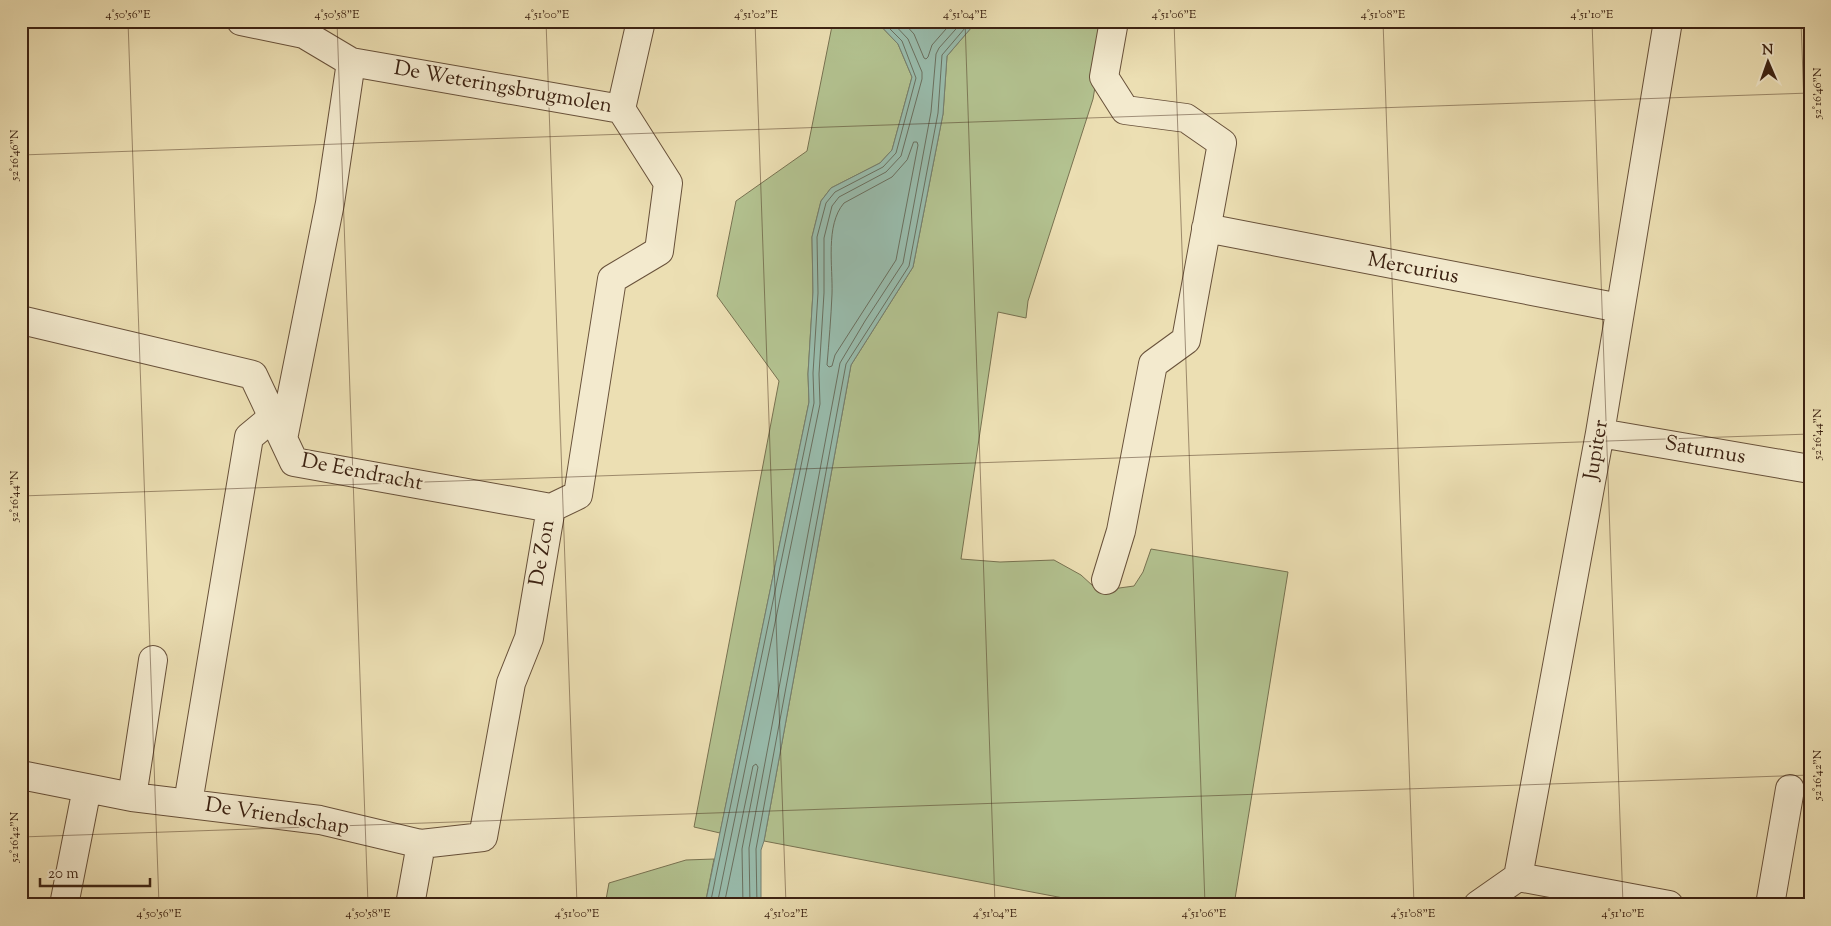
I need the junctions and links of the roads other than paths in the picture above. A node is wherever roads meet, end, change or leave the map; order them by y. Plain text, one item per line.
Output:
1 (241, 21) edge
2 (641, 21) edge
3 (1114, 21) edge
4 (1668, 21) edge
5 (305, 28) edge
6 (351, 62) junction
7 (621, 110) junction
8 (1206, 228) junction
9 (1620, 308) junction
10 (21, 320) edge
11 (278, 428) junction
12 (1600, 433) junction
13 (1810, 469) edge
14 (551, 508) junction
15 (1106, 580) dead end
16 (154, 660) dead end
17 (21, 776) edge
18 (87, 788) junction
19 (1790, 789) dead end
20 (132, 797) junction
21 (188, 803) junction
22 (421, 844) junction
23 (1518, 877) junction
24 (64, 905) edge
25 (410, 905) edge
26 (1478, 905) edge
27 (1668, 905) edge
28 (1770, 905) edge

1 - 5 street, De Weteringsbrugmolen
2 - 7 street, De Weteringsbrugmolen
3 - 8 street
4 - 9 street, Jupiter
5 - 6 street, De Weteringsbrugmolen
6 - 7 street, De Weteringsbrugmolen
6 - 11 street
7 - 14 street, De Zon
8 - 9 street, Mercurius
8 - 15 street
9 - 12 street, Jupiter
10 - 11 street, De Eendracht
11 - 14 street, De Eendracht
11 - 21 street
12 - 13 street, Saturnus
12 - 23 street, Jupiter
14 - 22 street, De Zon
16 - 20 street
17 - 18 street, De Vriendschap
18 - 20 street, De Vriendschap
18 - 24 street
19 - 28 street
20 - 21 street, De Vriendschap
21 - 22 street, De Vriendschap
22 - 25 street
23 - 26 street
23 - 27 street

